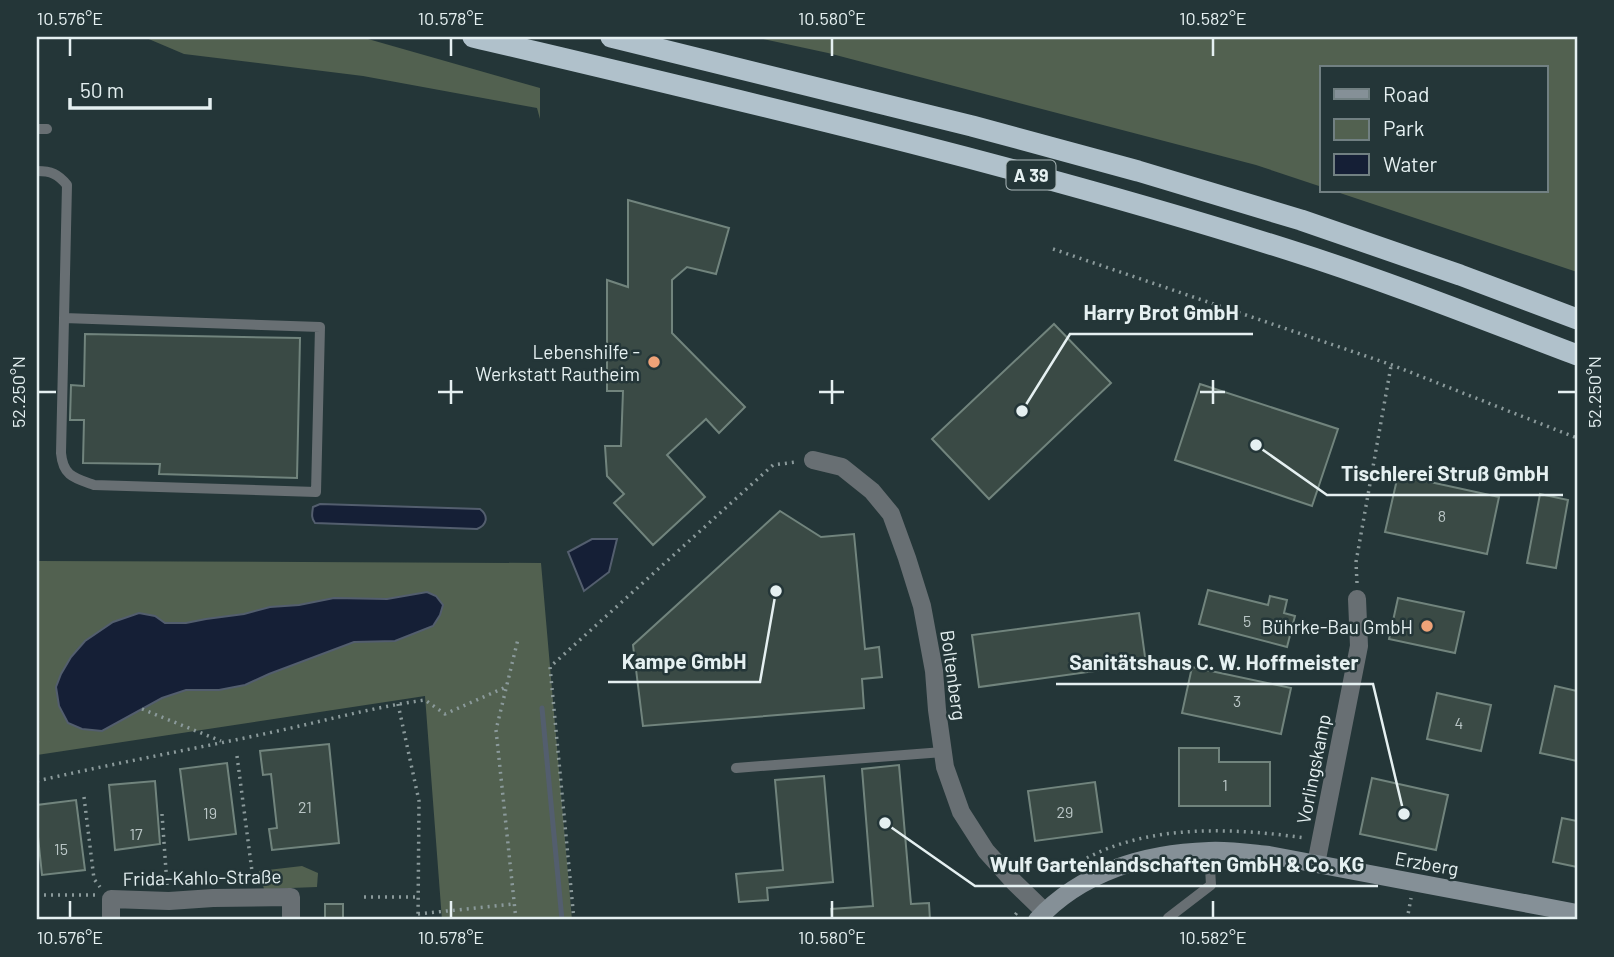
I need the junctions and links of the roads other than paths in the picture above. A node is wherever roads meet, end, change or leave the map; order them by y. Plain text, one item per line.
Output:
1 (473, 37) edge
2 (611, 37) edge
3 (37, 171) edge
4 (64, 318) junction
5 (1577, 319) edge
6 (1577, 355) edge
7 (813, 460) road end
8 (1357, 599) road end
9 (943, 752) junction
10 (736, 768) dead end
11 (1209, 851) junction
12 (1316, 864) junction
13 (1577, 913) edge
14 (1041, 916) edge
15 (1168, 918) dead end
16 (111, 920) edge
17 (291, 920) edge

1 - 6 highway, A 39
2 - 5 highway, A 39
3 - 4 lane
4 - 4 lane
7 - 9 street, Boltenberg
8 - 12 street, Vorlingskamp
9 - 10 lane
9 - 14 street, Boltenberg
11 - 12 street, Erzberg
11 - 14 street, Erzberg
11 - 15 lane
12 - 13 street, Erzberg
16 - 17 street, Frida-Kahlo-Straße

